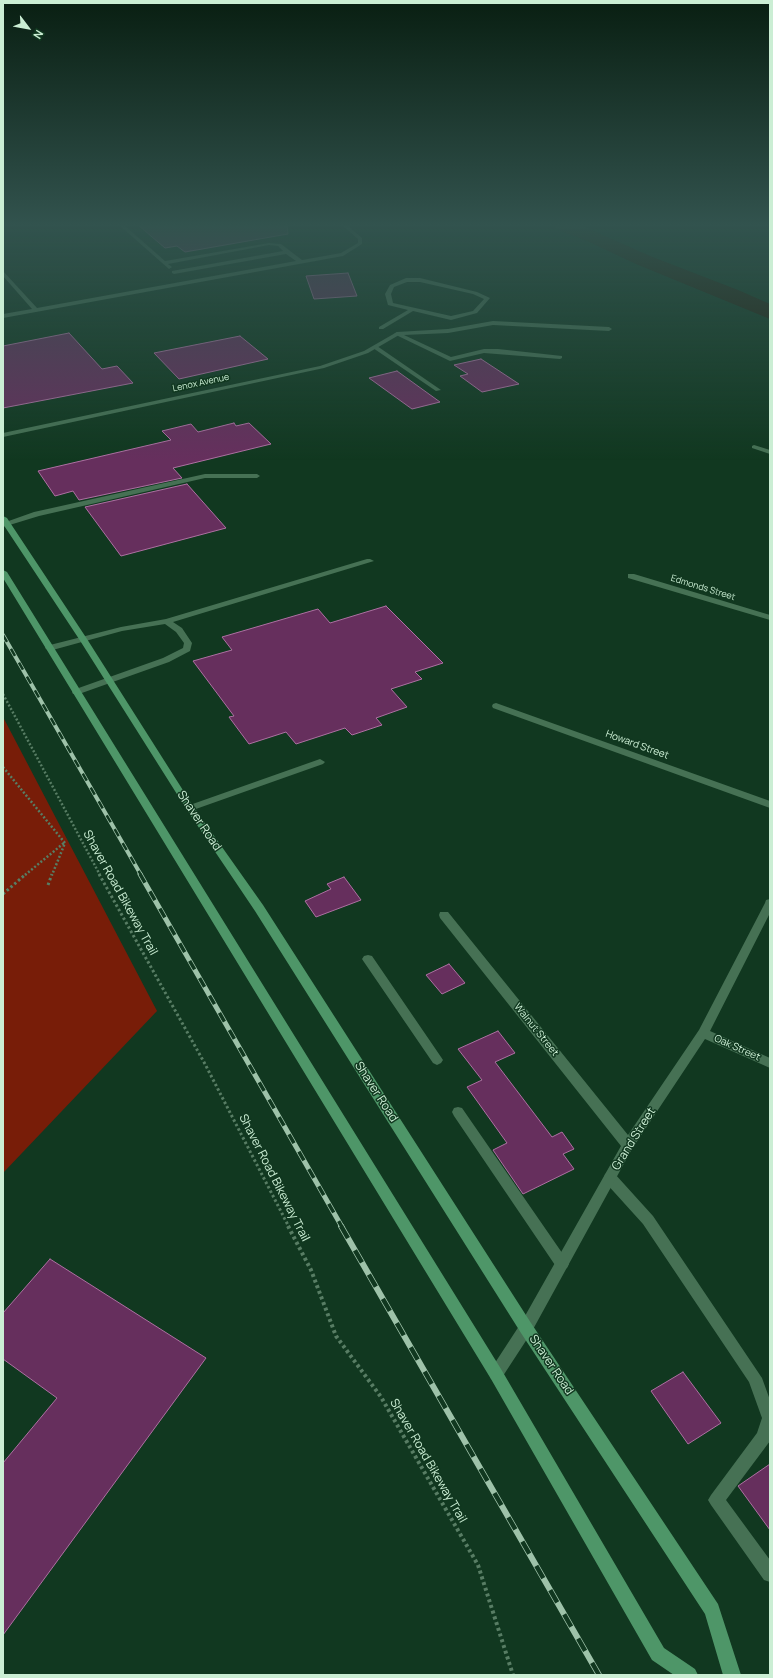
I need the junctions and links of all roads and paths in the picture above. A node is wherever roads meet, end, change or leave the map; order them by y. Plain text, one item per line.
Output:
1 (30, 303) edge
2 (72, 303) edge
3 (390, 303) edge
4 (482, 303) edge
5 (36, 310) junction
6 (413, 310) junction
7 (3, 316) edge
8 (382, 328) dead end
9 (609, 329) dead end
10 (397, 334) junction
11 (375, 347) junction
12 (560, 357) dead end
13 (438, 390) dead end
14 (3, 435) edge
15 (754, 447) dead end
16 (770, 452) edge
17 (257, 476) dead end
18 (4, 522) edge
19 (370, 561) dead end
20 (3, 572) edge
21 (631, 576) dead end
22 (770, 618) edge
23 (167, 621) junction
24 (83, 639) junction
25 (49, 648) junction
26 (109, 680) junction
27 (76, 692) junction
28 (3, 694) edge
29 (496, 706) dead end
30 (320, 762) dead end
31 (3, 767) edge
32 (770, 805) edge
33 (190, 808) junction
34 (65, 843) junction
35 (48, 885) dead end
36 (3, 894) edge
37 (770, 903) edge
38 (444, 915) dead end
39 (368, 959) dead end
40 (703, 1033) junction
41 (437, 1060) dead end
42 (770, 1063) edge
43 (458, 1112) dead end
44 (628, 1145) junction
45 (610, 1178) junction
46 (562, 1264) junction
47 (526, 1328) junction
48 (496, 1374) junction
49 (770, 1574) edge
50 (513, 1675) edge
51 (689, 1675) edge
52 (732, 1675) edge

1 - 5 street
2 - 5 street
3 - 6 street
4 - 6 street
5 - 7 street
6 - 8 street
9 - 10 street
10 - 11 street, Lenox Avenue
10 - 12 street
11 - 13 street
11 - 14 street, Lenox Avenue
15 - 16 street
17 - 18 street
18 - 24 main road, Shaver Road
19 - 23 street
20 - 25 main road
21 - 22 street, Edmonds Street
23 - 24 street
23 - 26 street
24 - 25 street
24 - 26 main road, Shaver Road
25 - 27 main road
26 - 27 street
26 - 33 main road, Shaver Road
27 - 48 main road
28 - 50 path, Shaver Road Bikeway Trail
29 - 32 street, Howard Street
30 - 33 street
31 - 34 path
33 - 47 main road, Shaver Road
34 - 35 path
34 - 36 path
37 - 40 street, Grand Street
38 - 44 street, Walnut Street
39 - 41 street
40 - 42 street, Oak Street
40 - 44 street, Grand Street
43 - 46 street
44 - 45 street, Grand Street
45 - 46 street, Grand Street
45 - 49 street
46 - 47 street, Grand Street
47 - 48 street, Grand Street
47 - 52 main road, Shaver Road
48 - 51 main road

